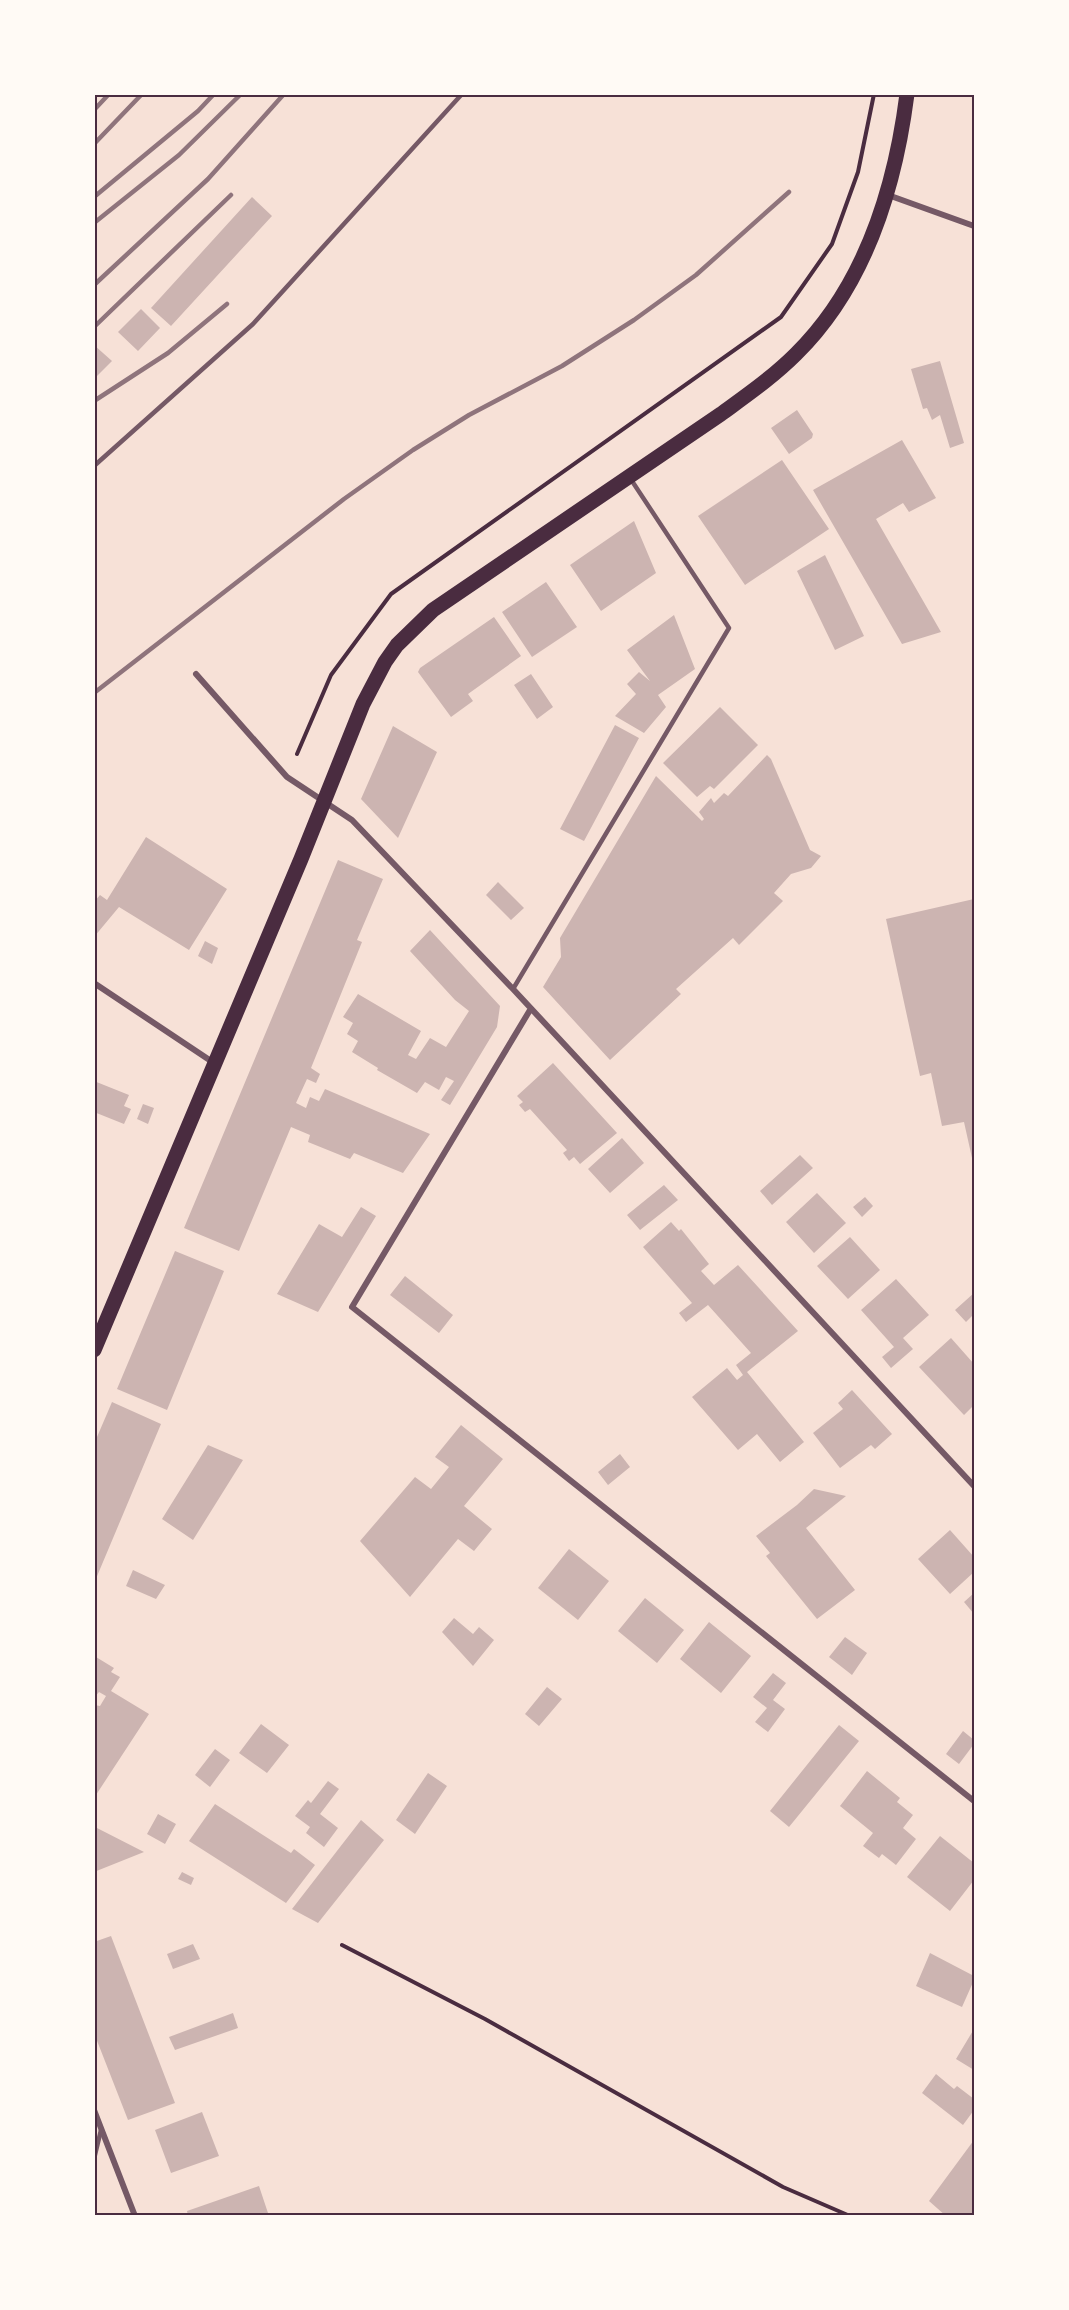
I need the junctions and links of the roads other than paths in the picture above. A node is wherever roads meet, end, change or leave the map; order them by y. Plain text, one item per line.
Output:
1 (462, 94) edge
2 (907, 94) edge
3 (888, 195) junction
4 (975, 226) edge
5 (94, 465) edge
6 (629, 476) junction
7 (196, 674) dead end
8 (324, 801) junction
9 (94, 983) edge
10 (513, 989) junction
11 (530, 1010) junction
12 (215, 1063) junction
13 (94, 1350) edge
14 (975, 1486) edge
15 (975, 1801) edge
16 (94, 2110) edge
17 (101, 2127) junction
18 (94, 2159) edge
19 (135, 2216) edge

1 - 5 lane
2 - 3 main road
3 - 4 street
3 - 6 main road
6 - 8 main road
6 - 10 lane
7 - 8 street
8 - 10 street
8 - 12 main road
9 - 12 street
10 - 11 street
11 - 14 street
11 - 15 street
12 - 13 main road
16 - 17 street
17 - 18 lane
17 - 19 street

